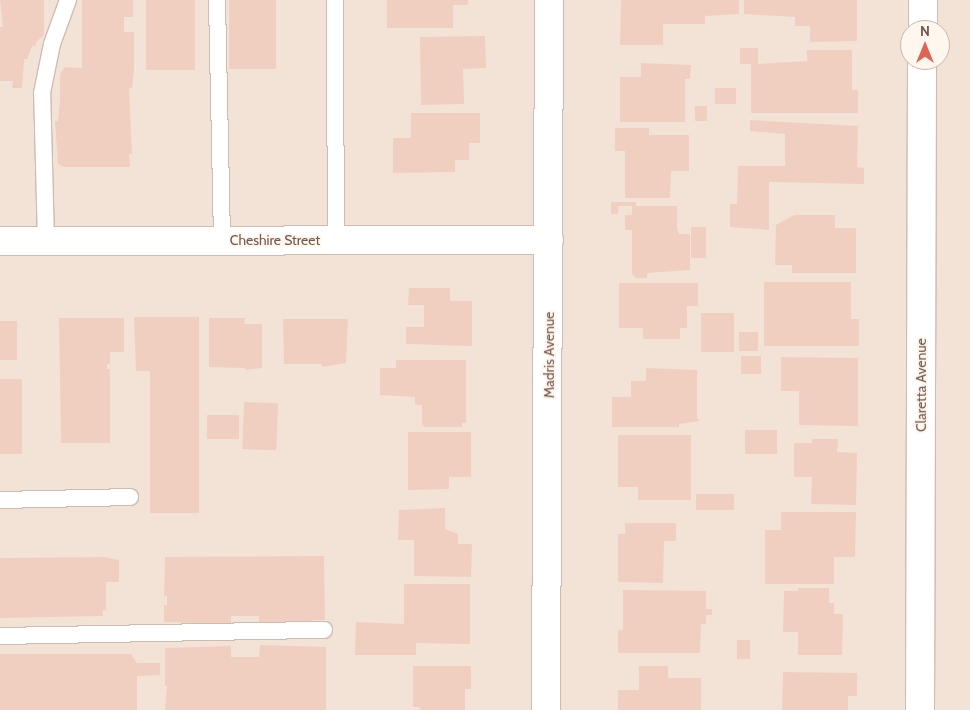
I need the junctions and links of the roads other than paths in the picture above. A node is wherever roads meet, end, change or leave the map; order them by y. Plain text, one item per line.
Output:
1 (68, 0) edge
2 (217, 0) edge
3 (335, 0) edge
4 (549, 0) edge
5 (923, 0) edge
6 (923, 20) edge
7 (922, 70) edge
8 (222, 240) junction
9 (336, 240) junction
10 (549, 240) junction
11 (0, 241) edge
12 (46, 241) junction
13 (130, 496) dead end
14 (0, 500) edge
15 (324, 630) dead end
16 (0, 636) edge
17 (546, 710) edge
18 (920, 710) edge

1 - 12 lane
2 - 8 lane
3 - 9 lane
4 - 10 street, Madris Avenue
5 - 6 street
7 - 18 street, Claretta Avenue
8 - 9 street, Cheshire Street
8 - 12 street, Cheshire Street
9 - 10 street, Cheshire Street
10 - 17 street, Madris Avenue
11 - 12 street, Cheshire Street
13 - 14 lane
15 - 16 lane

